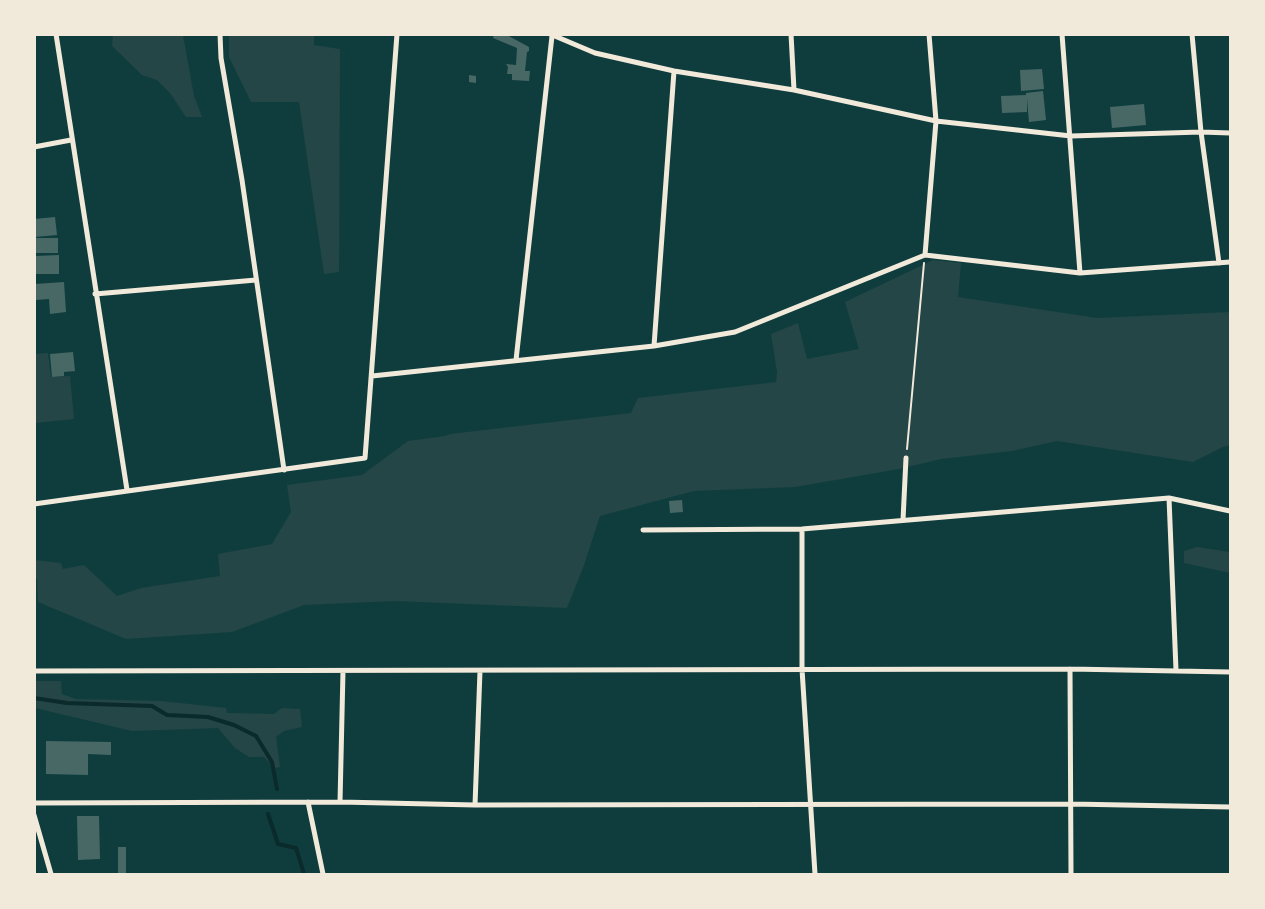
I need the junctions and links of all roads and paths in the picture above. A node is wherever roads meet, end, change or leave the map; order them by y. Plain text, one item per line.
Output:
1 (56, 34) edge
2 (220, 34) edge
3 (397, 34) edge
4 (791, 34) edge
5 (929, 34) edge
6 (1062, 34) edge
7 (1192, 34) edge
8 (551, 35) edge
9 (674, 71) junction
10 (794, 90) junction
11 (936, 121) junction
12 (1201, 132) junction
13 (1230, 133) edge
14 (1071, 136) junction
15 (71, 140) junction
16 (34, 147) edge
17 (925, 255) junction
18 (1230, 262) edge
19 (1219, 263) junction
20 (1080, 273) junction
21 (256, 280) junction
22 (95, 294) junction
23 (654, 346) junction
24 (516, 360) junction
25 (372, 376) junction
26 (906, 458) joint
27 (284, 470) junction
28 (127, 490) junction
29 (1169, 498) junction
30 (34, 504) edge
31 (1230, 511) edge
32 (903, 520) junction
33 (802, 529) junction
34 (643, 530) dead end
35 (802, 669) junction
36 (1070, 669) junction
37 (1176, 670) junction
38 (34, 671) edge
39 (343, 671) junction
40 (480, 671) junction
41 (1230, 672) edge
42 (308, 802) junction
43 (340, 802) junction
44 (34, 803) edge
45 (812, 803) junction
46 (1071, 804) junction
47 (475, 805) junction
48 (1230, 807) edge
49 (34, 815) edge
50 (51, 874) edge
51 (323, 874) edge
52 (815, 874) edge
53 (1071, 874) edge

1 - 15 street
2 - 21 street
3 - 25 street
4 - 10 street
5 - 11 street
6 - 14 street
7 - 12 street
8 - 9 street
8 - 24 street
9 - 10 street
9 - 23 street
10 - 11 street
11 - 14 street
11 - 17 street
12 - 13 street
12 - 14 street
12 - 19 street
14 - 20 street
15 - 16 street
15 - 22 street
17 - 20 street
17 - 23 street
17 - 26 path
18 - 19 street
19 - 20 street
21 - 22 street
21 - 27 street
22 - 28 street
23 - 24 street
24 - 25 street
25 - 27 street
26 - 32 street
27 - 28 street
28 - 30 street
29 - 31 street
29 - 32 street
29 - 37 street
32 - 33 street
33 - 34 street
33 - 35 street
35 - 36 street
35 - 40 street
35 - 45 street
36 - 37 street
36 - 46 street
37 - 41 street
38 - 39 street
39 - 40 street
39 - 43 street
40 - 47 street
42 - 43 street
42 - 44 street
42 - 51 street
43 - 47 street
45 - 46 street
45 - 47 street
45 - 52 street
46 - 48 street
46 - 53 street
49 - 50 street

